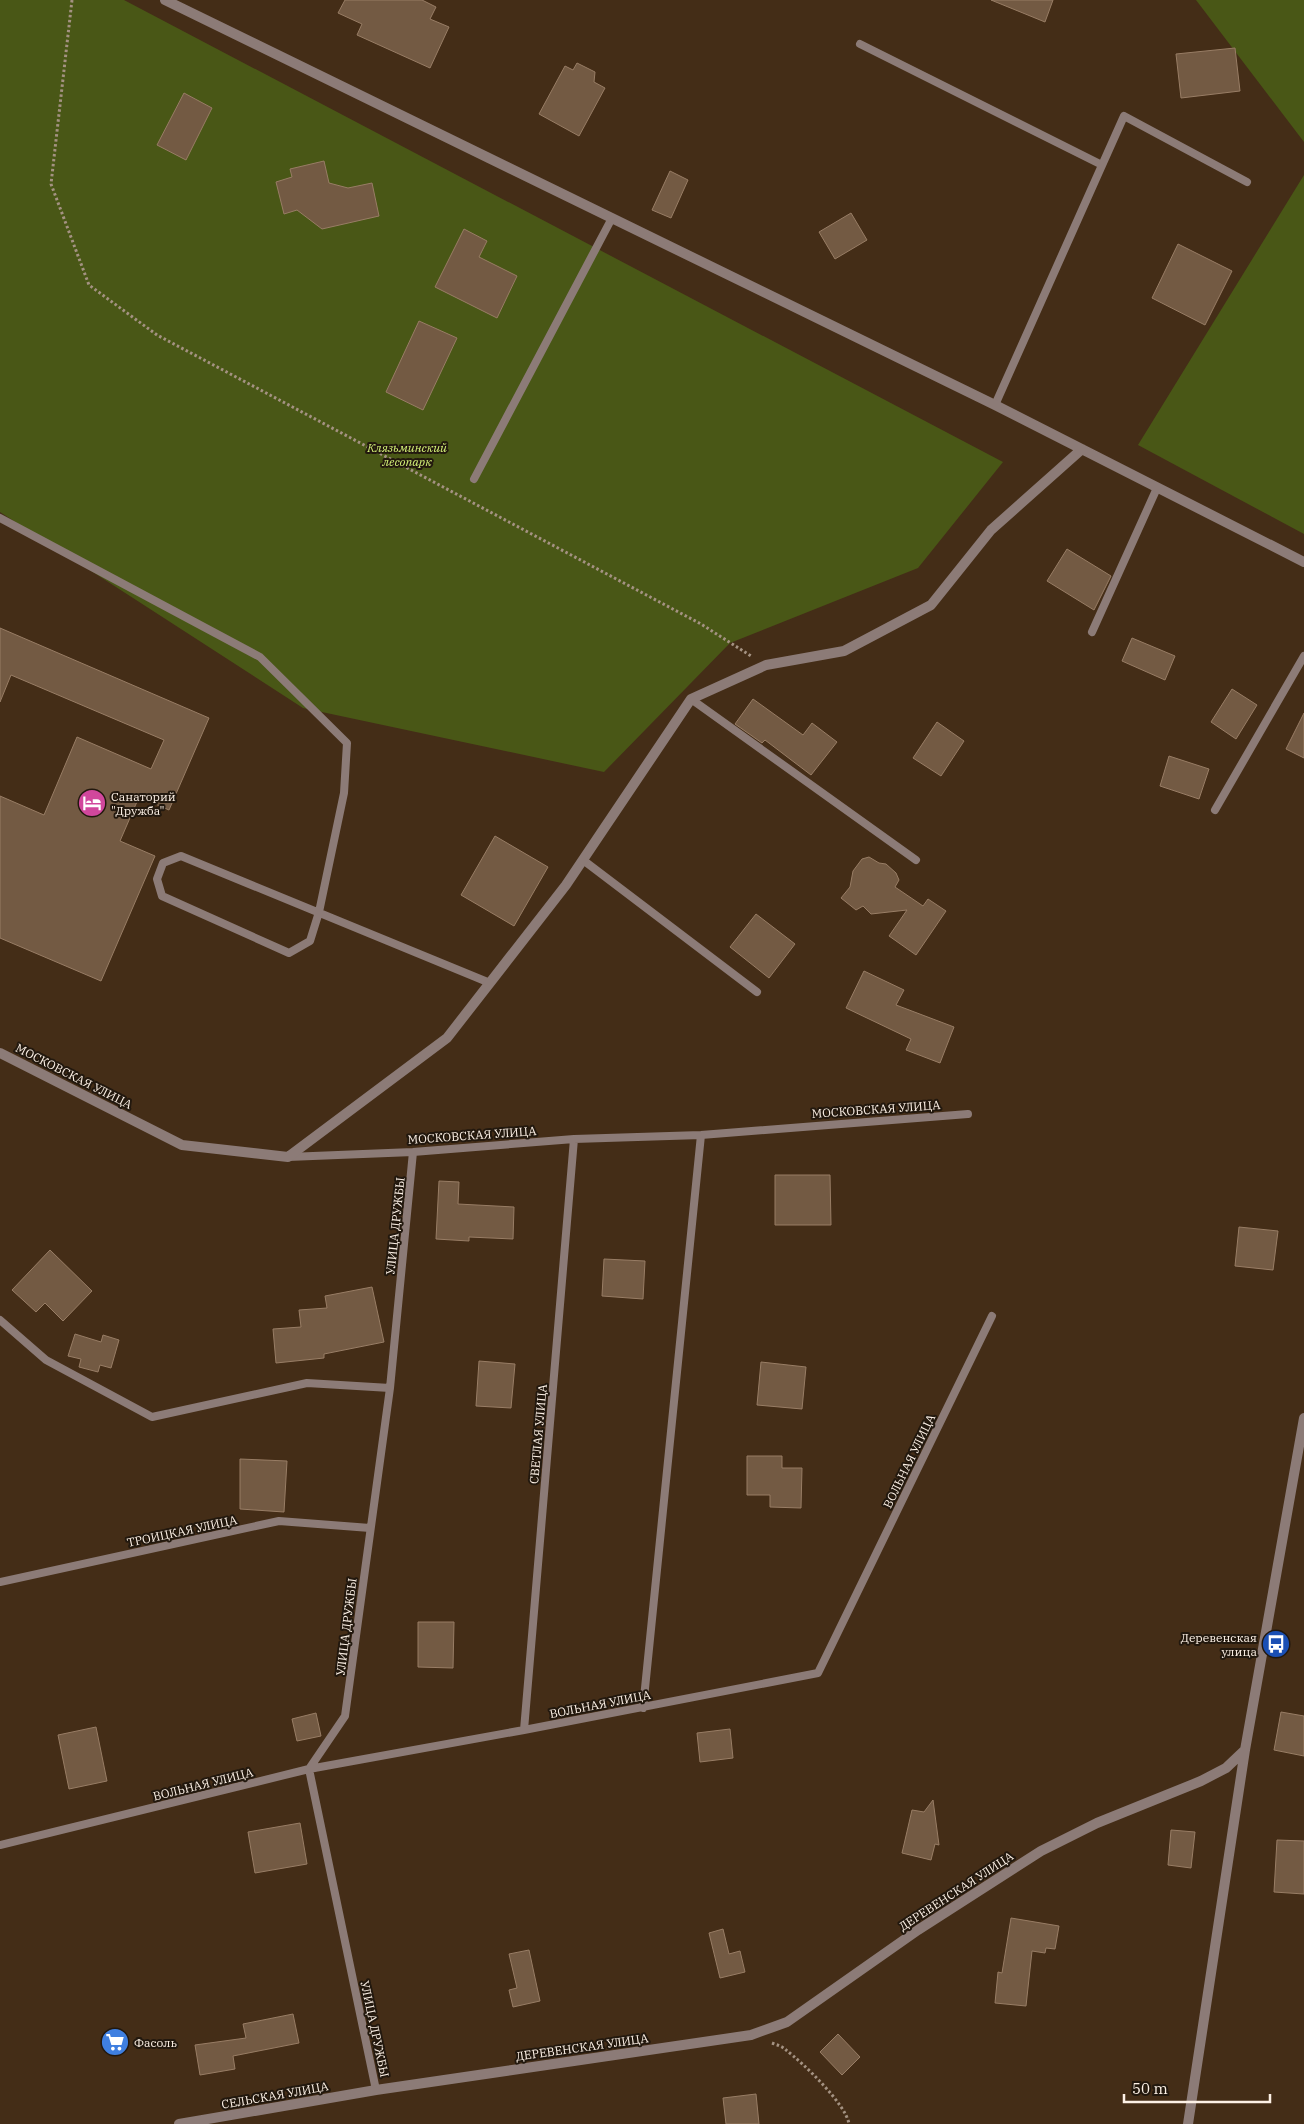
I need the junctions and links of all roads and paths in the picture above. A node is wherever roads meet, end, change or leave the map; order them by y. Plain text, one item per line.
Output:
1 (72, 0) edge
2 (165, 0) edge
3 (860, 44) dead end
4 (1102, 166) junction
5 (1247, 182) dead end
6 (612, 218) junction
7 (995, 405) junction
8 (1082, 449) junction
9 (474, 479) dead end
10 (1157, 488) junction
11 (0, 518) edge
12 (1304, 562) edge
13 (1092, 632) dead end
14 (1304, 656) edge
15 (766, 665) junction
16 (691, 700) junction
17 (1215, 810) dead end
18 (583, 860) junction
19 (916, 860) dead end
20 (319, 912) junction
21 (490, 983) junction
22 (757, 992) dead end
23 (0, 1053) edge
24 (968, 1114) dead end
25 (701, 1135) junction
26 (574, 1139) junction
27 (414, 1152) junction
28 (288, 1158) junction
29 (992, 1316) dead end
30 (0, 1320) edge
31 (390, 1388) junction
32 (1304, 1418) edge
33 (370, 1528) junction
34 (0, 1582) edge
35 (643, 1708) junction
36 (524, 1730) junction
37 (1245, 1750) junction
38 (309, 1769) junction
39 (0, 1845) edge
40 (750, 2036) junction
41 (376, 2090) junction
42 (179, 2124) edge
43 (848, 2124) edge
44 (1188, 2124) edge

1 - 15 path
2 - 6 street
3 - 4 lane
4 - 5 lane
4 - 7 lane
6 - 7 street
6 - 9 lane
7 - 8 street
8 - 10 street
8 - 15 street
10 - 12 street
10 - 13 lane
11 - 20 lane
14 - 17 lane
15 - 16 street
16 - 18 street
16 - 19 lane
18 - 21 street
18 - 22 lane
20 - 20 lane
20 - 21 lane
21 - 28 street
23 - 28 street, МОСКОВСКАЯ УЛИЦА
24 - 25 lane, МОСКОВСКАЯ УЛИЦА
25 - 26 lane, МОСКОВСКАЯ УЛИЦА
25 - 35 lane
26 - 27 lane, МОСКОВСКАЯ УЛИЦА
26 - 36 lane, СВЕТЛАЯ УЛИЦА
27 - 28 lane, МОСКОВСКАЯ УЛИЦА
27 - 31 lane, УЛИЦА ДРУЖБЫ
29 - 35 lane, ВОЛЬНАЯ УЛИЦА
30 - 31 lane
31 - 33 lane, УЛИЦА ДРУЖБЫ
32 - 37 street
33 - 34 lane, ТРОИЦКАЯ УЛИЦА
33 - 38 lane, УЛИЦА ДРУЖБЫ
35 - 36 lane, ВОЛЬНАЯ УЛИЦА
36 - 38 lane, ВОЛЬНАЯ УЛИЦА
37 - 40 street, ДЕРЕВЕНСКАЯ УЛИЦА
37 - 44 street
38 - 39 lane, ВОЛЬНАЯ УЛИЦА
38 - 41 lane, УЛИЦА ДРУЖБЫ
40 - 41 street, ДЕРЕВЕНСКАЯ УЛИЦА
40 - 43 path
41 - 42 street, СЕЛЬСКАЯ УЛИЦА

